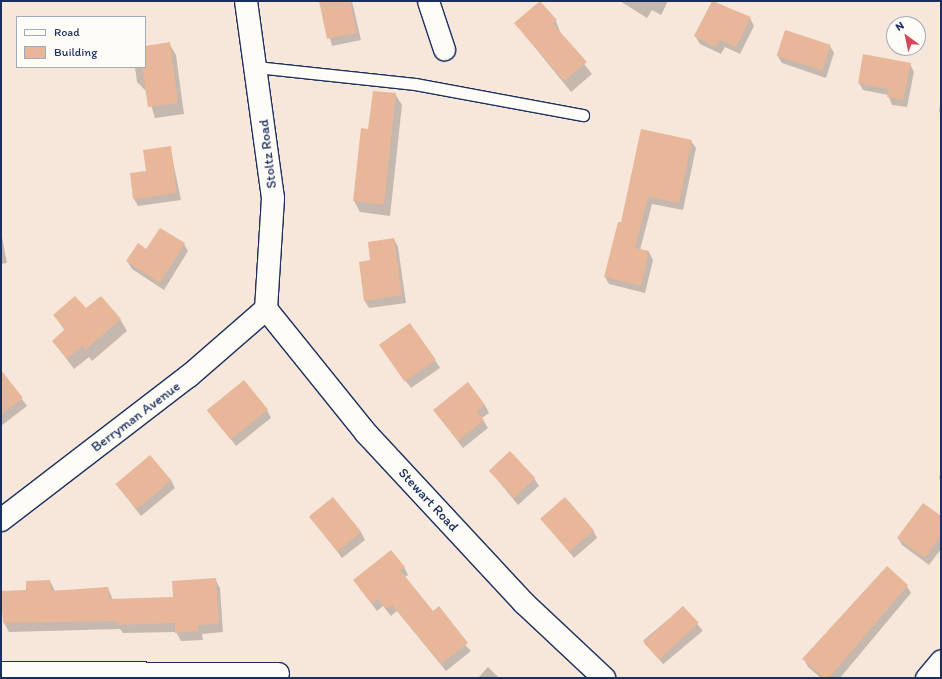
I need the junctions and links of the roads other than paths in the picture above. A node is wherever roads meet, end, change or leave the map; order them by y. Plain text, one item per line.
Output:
1 (246, 1) edge
2 (428, 1) edge
3 (444, 49) dead end
4 (256, 67) junction
5 (583, 114) dead end
6 (266, 309) junction
7 (1, 520) edge
8 (941, 660) edge
9 (1, 672) edge
10 (278, 672) dead end
11 (604, 678) edge
12 (926, 678) edge

1 - 4 street, Stoltz Road
2 - 3 street
4 - 5 lane
4 - 6 street, Stoltz Road
6 - 7 street, Berryman Avenue
6 - 11 street, Stewart Road
8 - 12 street
9 - 10 street

